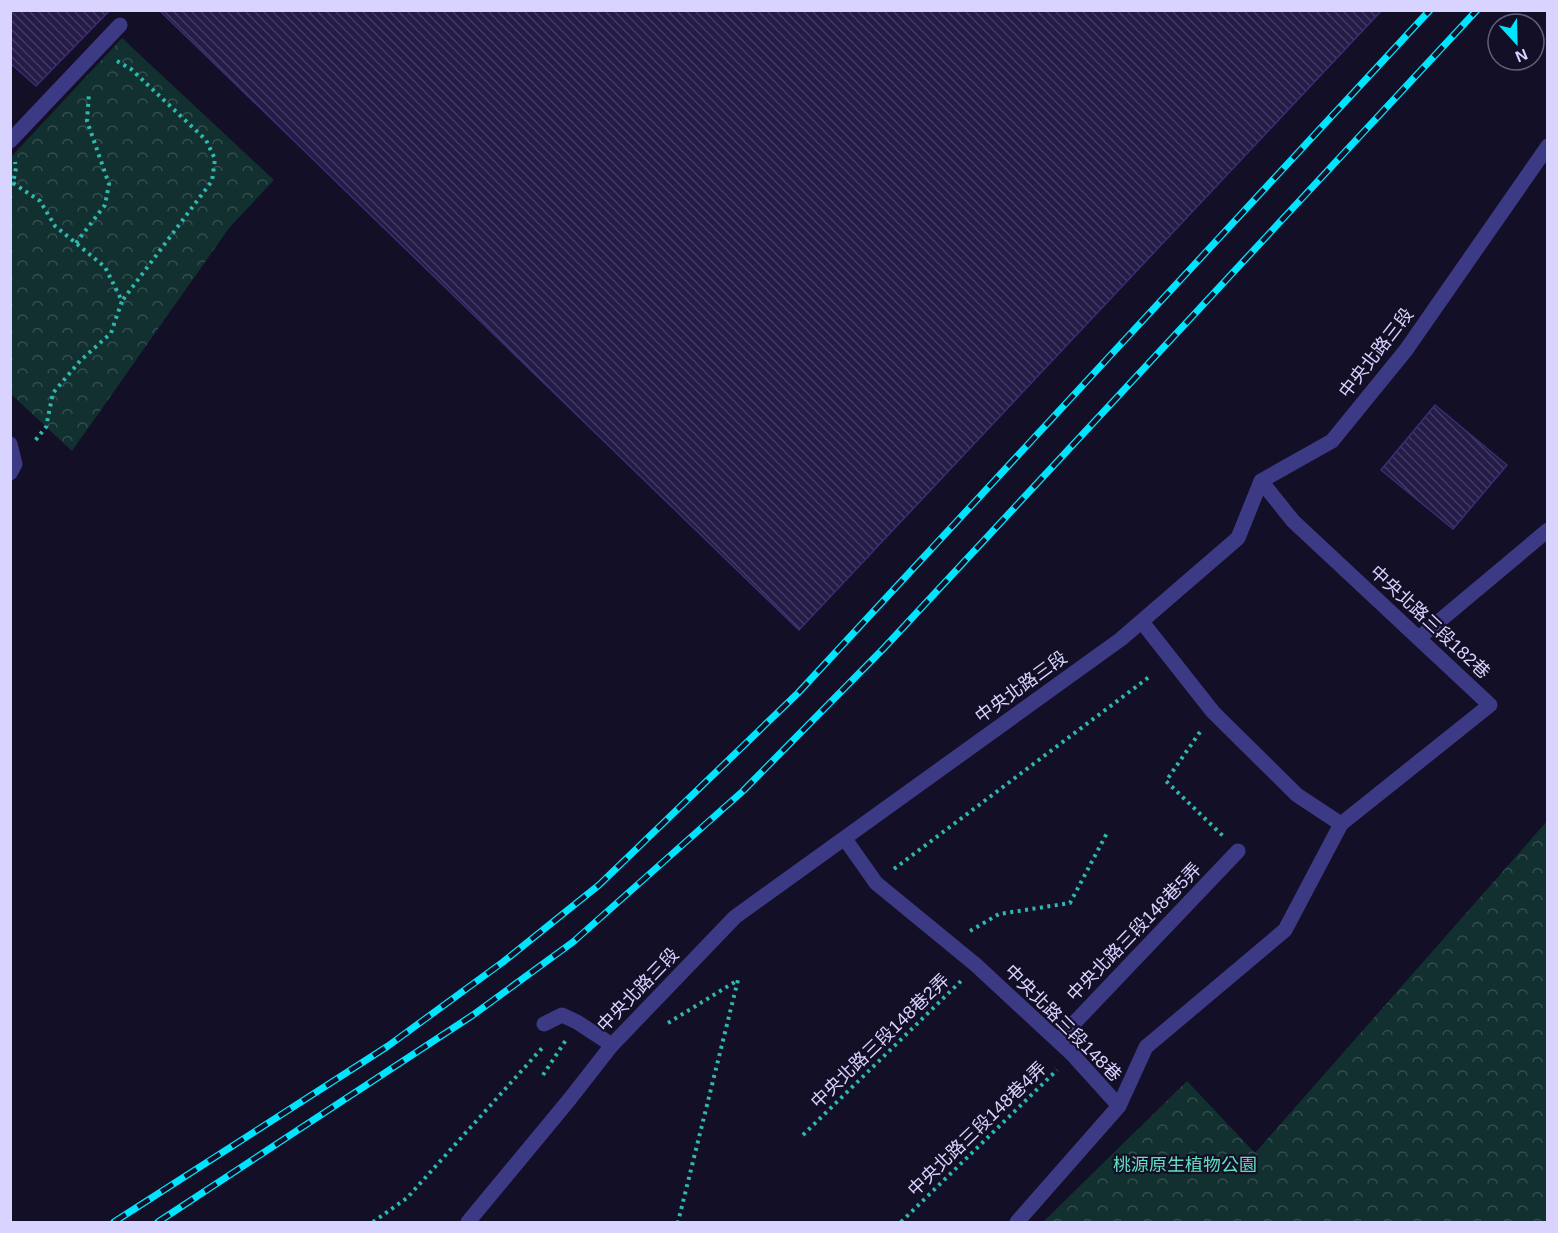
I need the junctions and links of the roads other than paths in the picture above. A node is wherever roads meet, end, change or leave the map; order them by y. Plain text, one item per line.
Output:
1 (120, 25) dead end
2 (1548, 146) edge
3 (11, 148) edge
4 (10, 444) edge
5 (13, 469) edge
6 (1261, 481) junction
7 (1548, 530) edge
8 (1142, 622) junction
9 (1419, 638) junction
10 (1341, 824) junction
11 (845, 839) junction
12 (1238, 851) road end
13 (544, 1024) dead end
14 (1058, 1040) junction
15 (612, 1045) junction
16 (1119, 1106) junction
17 (468, 1222) edge
18 (1017, 1222) edge

1 - 3 street
2 - 6 street, 中央北路三段
4 - 5 street
6 - 8 street, 中央北路三段
6 - 9 street, 中央北路三段182巷
7 - 9 street
8 - 10 street
8 - 11 street, 中央北路三段
9 - 10 street, 中央北路三段182巷
10 - 16 street, 中央北路三段148巷
11 - 14 street, 中央北路三段148巷
11 - 15 street, 中央北路三段
12 - 14 street, 中央北路三段148巷5弄
13 - 15 street
14 - 16 street, 中央北路三段148巷
15 - 17 street, 中央北路三段
16 - 18 street

